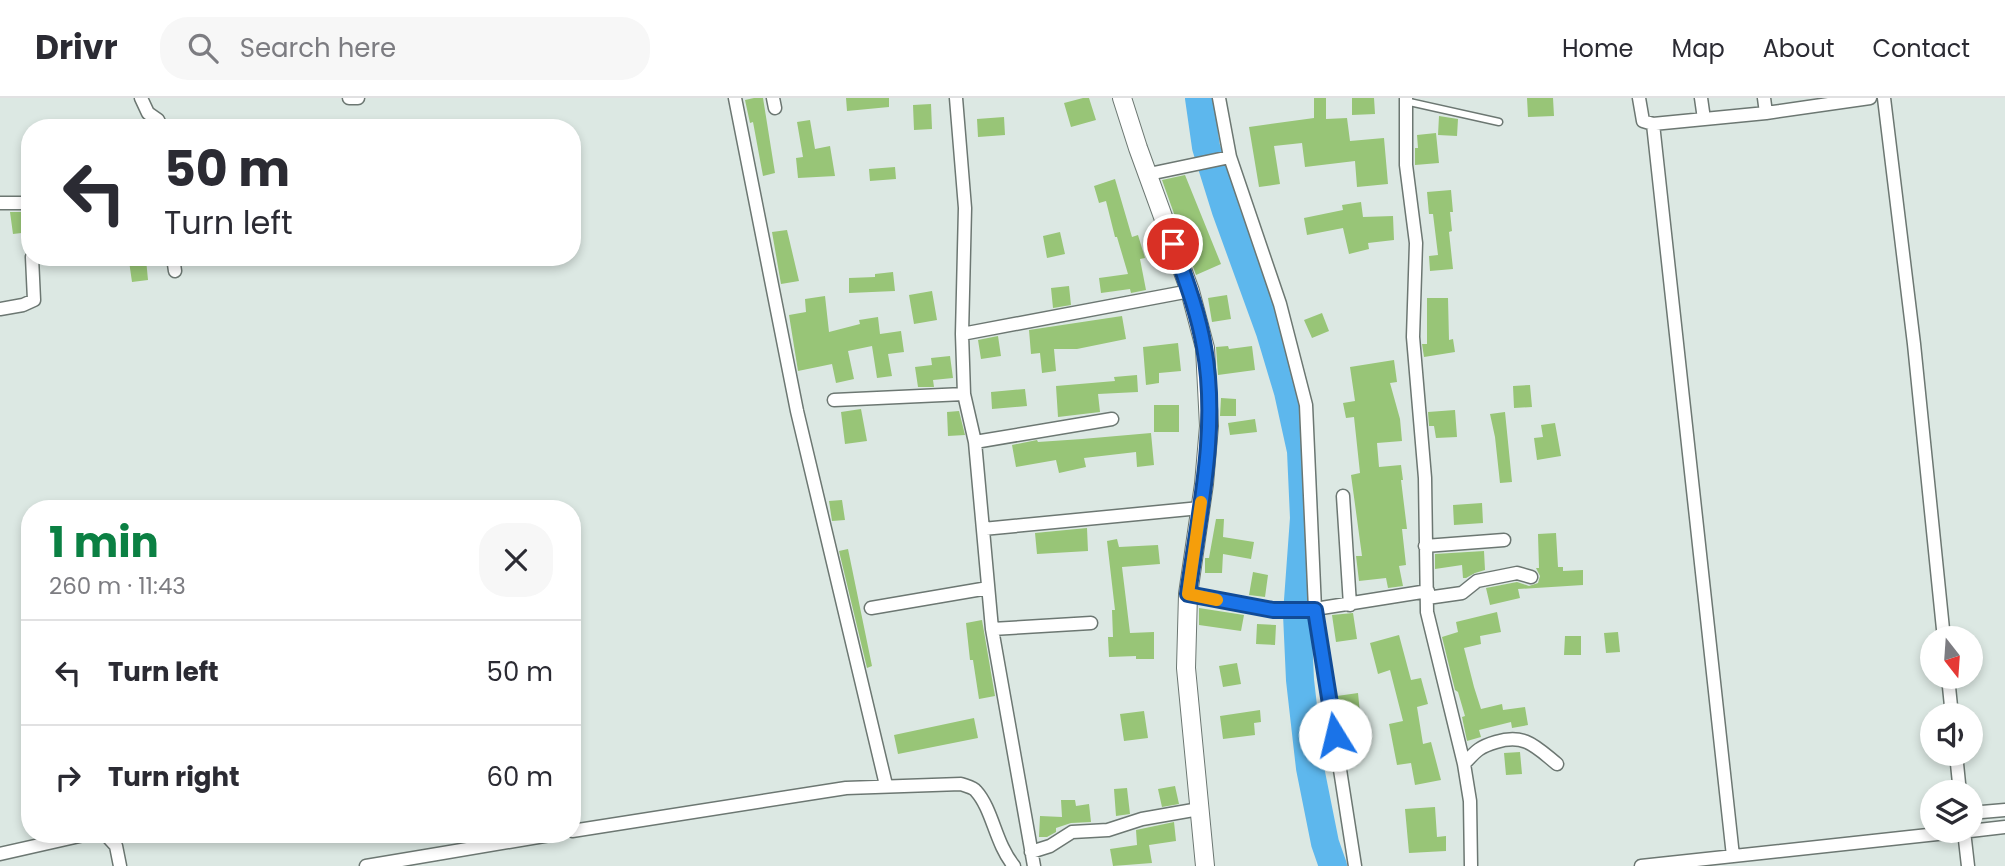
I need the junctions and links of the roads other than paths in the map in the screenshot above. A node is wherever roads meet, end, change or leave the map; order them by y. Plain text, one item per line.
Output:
1 (141, 98) edge
2 (349, 98) edge
3 (358, 98) edge
4 (735, 98) edge
5 (956, 98) edge
6 (1122, 98) edge
7 (1219, 98) edge
8 (1639, 98) edge
9 (1701, 98) edge
10 (1764, 98) edge
11 (1870, 98) edge
12 (1884, 98) edge
13 (1406, 99) edge
14 (1821, 102) edge
15 (1766, 113) junction
16 (157, 119) edge
17 (1704, 119) junction
18 (1499, 122) dead end
19 (1653, 124) junction
20 (1226, 158) junction
21 (1149, 173) junction
22 (0, 203) edge
23 (21, 203) edge
24 (32, 266) edge
25 (1190, 291) junction
26 (0, 309) edge
27 (962, 334) junction
28 (964, 394) junction
29 (834, 400) dead end
30 (1112, 419) dead end
31 (975, 442) junction
32 (1343, 496) dead end
33 (1200, 508) junction
34 (983, 529) junction
35 (1504, 540) dead end
36 (1425, 546) junction
37 (1531, 577) dead end
38 (988, 588) junction
39 (1188, 594) junction
40 (1427, 595) junction
41 (1350, 605) junction
42 (871, 608) dead end
43 (1312, 609) junction
44 (1091, 623) dead end
45 (1943, 626) edge
46 (992, 629) junction
47 (1464, 764) junction
48 (1557, 764) dead end
49 (882, 785) junction
50 (1199, 809) junction
51 (2005, 810) edge
52 (1983, 812) edge
53 (2005, 827) edge
54 (1983, 829) edge
55 (581, 830) edge
56 (1920, 836) edge
57 (49, 843) edge
58 (113, 843) edge
59 (503, 843) edge
60 (1967, 843) edge
61 (1031, 852) junction
62 (0, 854) edge
63 (1733, 856) junction
64 (120, 866) edge
65 (366, 866) edge
66 (1014, 866) edge
67 (1034, 866) edge
68 (1205, 866) edge
69 (1356, 866) edge
70 (1471, 866) edge
71 (1641, 866) edge
72 (1968, 866) edge

1 - 16 street
2 - 3 street
4 - 49 street
5 - 27 street
6 - 21 main road
7 - 20 street
8 - 19 street
9 - 17 street
10 - 15 street
11 - 14 street
12 - 45 street
13 - 18 lane
13 - 36 street
14 - 15 street
15 - 17 street
17 - 19 street
19 - 63 street
20 - 21 street
20 - 43 street
21 - 25 main road
22 - 23 street
24 - 26 street
25 - 27 street
25 - 33 main road
27 - 28 street
28 - 29 street
28 - 31 street
30 - 31 street
31 - 34 street
32 - 41 street
33 - 34 street
33 - 39 main road
34 - 38 street
35 - 36 street
36 - 40 street
37 - 40 street
38 - 42 street
38 - 46 street
39 - 43 street
39 - 50 main road
40 - 41 street
40 - 47 street
41 - 43 street
43 - 69 street
44 - 46 street
46 - 61 street
47 - 48 street
47 - 70 street
49 - 55 street
49 - 66 street
50 - 61 street
50 - 68 main road
51 - 52 street
53 - 54 street
56 - 63 street
57 - 62 street
58 - 64 street
59 - 65 street
60 - 72 street
61 - 67 street
63 - 71 street

